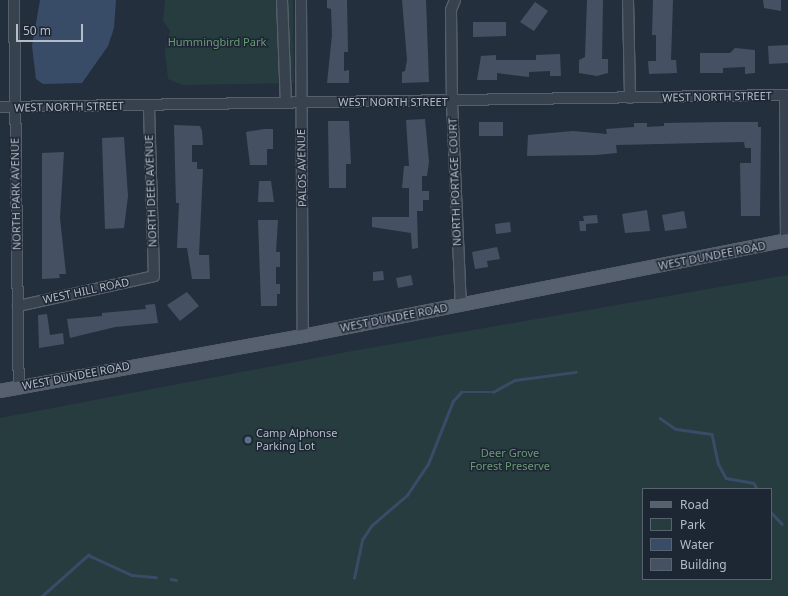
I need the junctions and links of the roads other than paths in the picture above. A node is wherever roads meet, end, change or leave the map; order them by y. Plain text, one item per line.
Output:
1 (14, 0) edge
2 (282, 0) edge
3 (301, 0) edge
4 (455, 0) edge
5 (628, 0) edge
6 (630, 98) junction
7 (301, 102) junction
8 (452, 102) junction
9 (286, 103) junction
10 (149, 106) junction
11 (0, 107) edge
12 (15, 107) junction
13 (787, 241) edge
14 (154, 276) joint
15 (461, 305) junction
16 (18, 306) junction
17 (303, 336) junction
18 (19, 387) junction
19 (0, 391) edge

1 - 12 street, NORTH PARK AVENUE
2 - 9 street
3 - 7 street, PALOS AVENUE
4 - 8 street, NORTH PORTAGE COURT
5 - 6 street
6 - 8 street, WEST NORTH STREET
6 - 13 street, WEST NORTH STREET
7 - 8 street, WEST NORTH STREET
7 - 9 street, WEST NORTH STREET
7 - 17 street, PALOS AVENUE
8 - 15 street, NORTH PORTAGE COURT
9 - 10 street, WEST NORTH STREET
10 - 12 street, WEST NORTH STREET
10 - 14 street, NORTH DEER AVENUE
11 - 12 street, WEST NORTH STREET
12 - 16 street, NORTH PARK AVENUE
13 - 15 main road, WEST DUNDEE ROAD
14 - 16 street, WEST HILL ROAD
15 - 17 main road, WEST DUNDEE ROAD
16 - 18 street, NORTH PARK AVENUE
17 - 18 main road, WEST DUNDEE ROAD
18 - 19 main road, WEST DUNDEE ROAD

